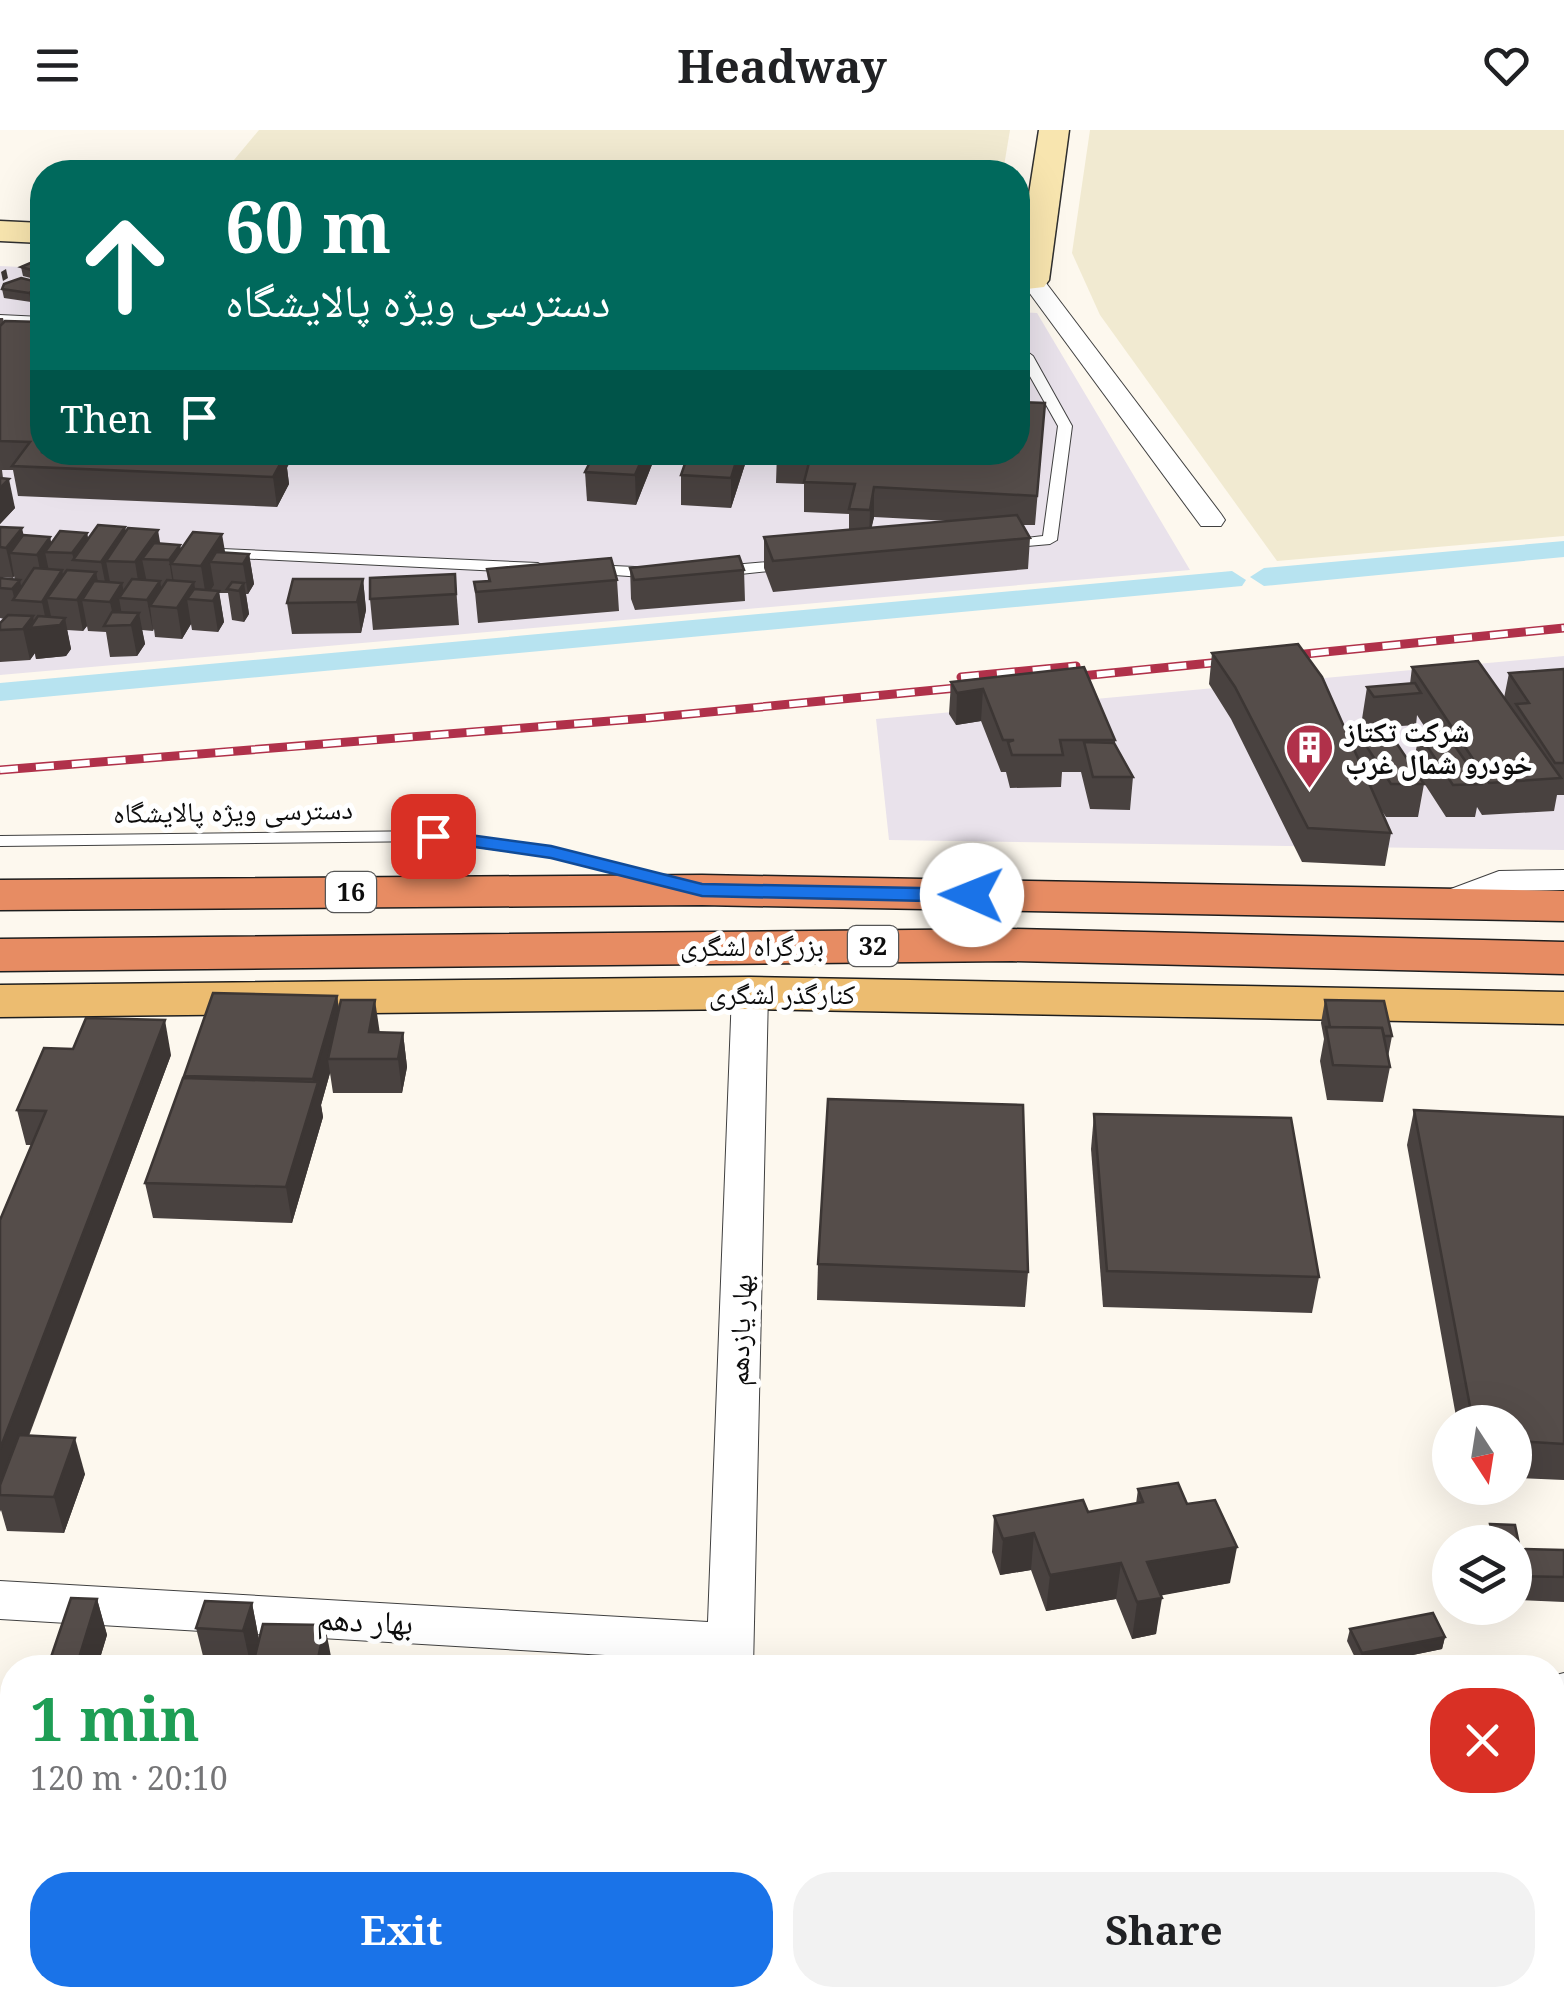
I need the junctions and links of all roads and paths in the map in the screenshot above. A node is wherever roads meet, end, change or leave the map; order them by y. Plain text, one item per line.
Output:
1 (1054, 130) edge
2 (0, 231) edge
3 (30, 232) edge
4 (1030, 250) edge
5 (1030, 288) edge
6 (0, 319) edge
7 (30, 320) edge
8 (1030, 363) edge
9 (1211, 520) dead end
10 (992, 546) edge
11 (214, 554) edge
12 (801, 564) edge
13 (548, 568) edge
14 (568, 569) edge
15 (705, 573) edge
16 (666, 574) edge
17 (0, 841) edge
18 (1564, 880) edge
19 (702, 890) junction
20 (0, 895) edge
21 (1444, 903) junction
22 (1564, 906) edge
23 (0, 955) edge
24 (182, 956) junction
25 (1564, 958) edge
26 (0, 968) edge
27 (750, 992) junction
28 (0, 1002) edge
29 (1564, 1008) edge
30 (0, 1600) edge
31 (730, 1655) edge

1 - 4 main road
2 - 3 main road
5 - 9 street
6 - 7 lane
8 - 10 lane
11 - 13 lane
12 - 15 lane
14 - 16 lane
17 - 19 lane, دسترسی ویژه پالایشگاه
18 - 21 street
19 - 20 highway, بزرگراه لشگری / 16
19 - 21 highway, بزرگراه لشگری / 32
21 - 22 highway, بزرگراه لشگری / 32
23 - 24 highway, بزرگراه لشگری
24 - 25 highway, بزرگراه لشگری / 32
24 - 26 highway
27 - 28 main road, کنارگذر لشگری
27 - 29 main road, کنارگذر لشگری
27 - 31 street, بهار یازدهم
30 - 31 street, بهار دهم

